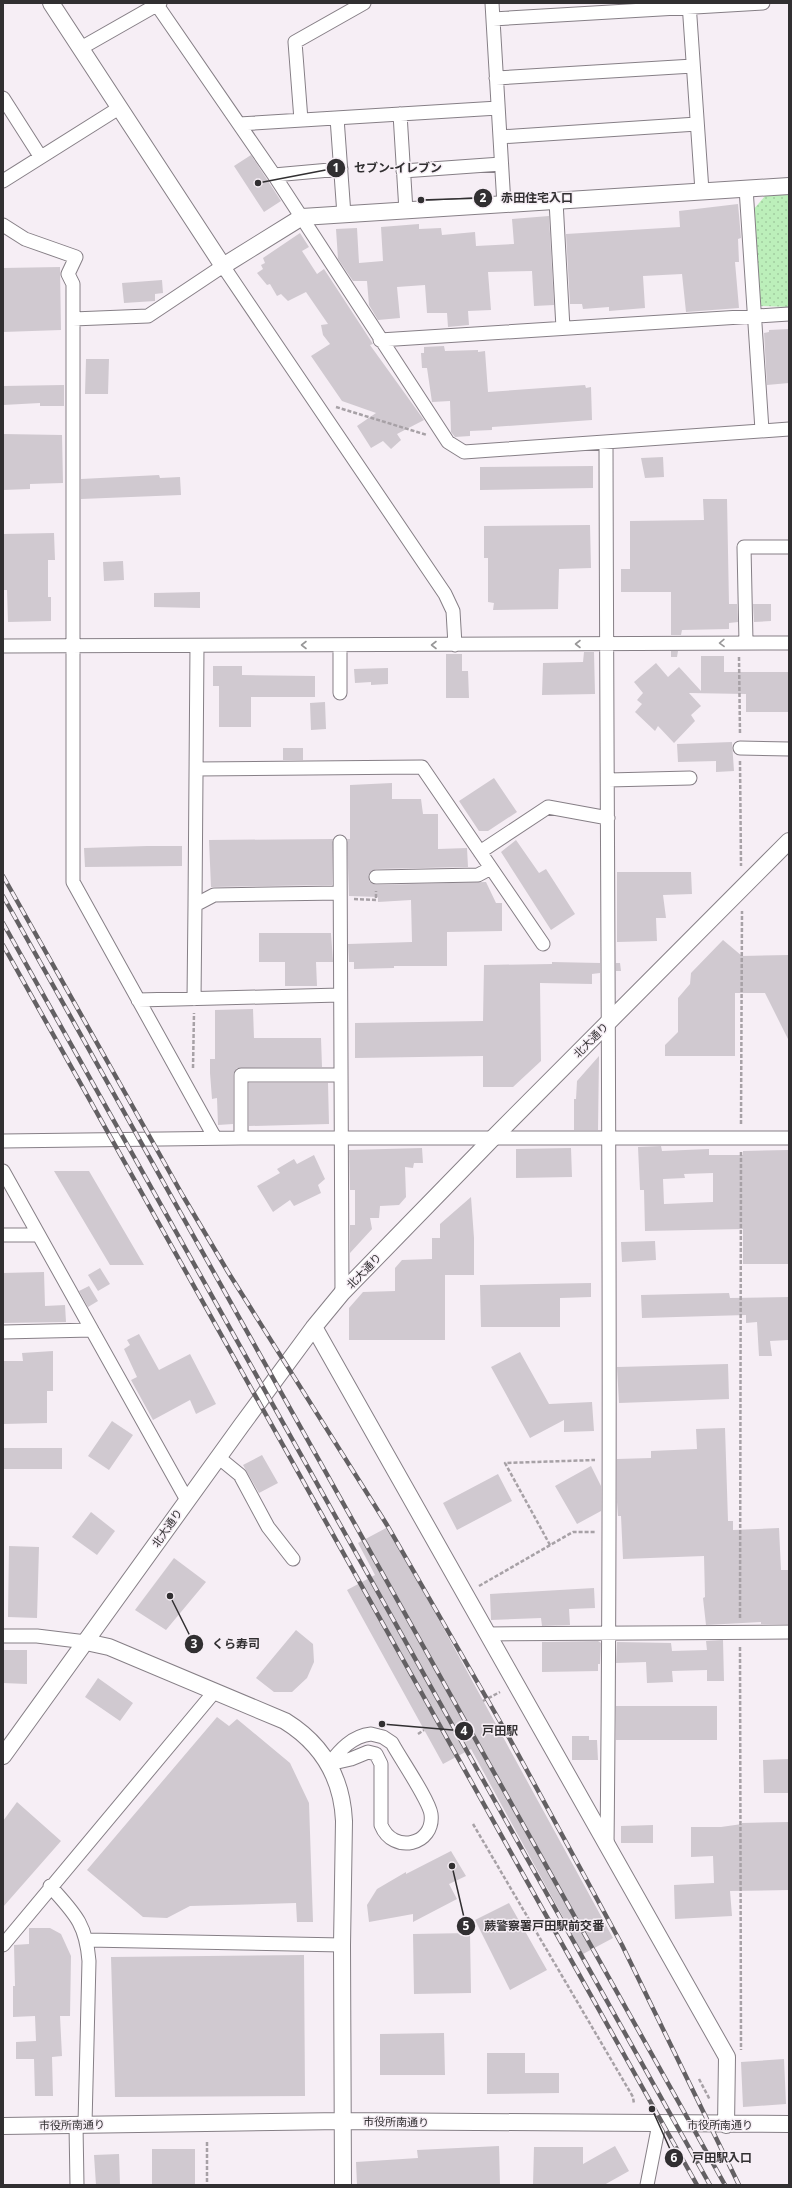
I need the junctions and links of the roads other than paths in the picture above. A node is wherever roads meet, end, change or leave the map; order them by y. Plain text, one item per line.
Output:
1 (52, 3) edge
2 (364, 3) edge
3 (492, 3) edge
4 (763, 3) edge
5 (159, 4) edge
6 (689, 5) edge
7 (494, 19) junction
8 (81, 48) junction
9 (693, 66) junction
10 (496, 78) junction
11 (3, 98) edge
12 (119, 108) junction
13 (498, 108) junction
14 (400, 114) junction
15 (337, 118) junction
16 (301, 120) junction
17 (239, 124) junction
18 (697, 124) junction
19 (500, 137) junction
20 (40, 156) junction
21 (501, 164) junction
22 (341, 169) junction
23 (403, 171) junction
24 (274, 175) junction
25 (3, 181) edge
26 (789, 186) edge
27 (746, 188) junction
28 (702, 191) junction
29 (556, 201) junction
30 (504, 205) junction
31 (406, 211) junction
32 (344, 215) junction
33 (302, 217) junction
34 (3, 225) edge
35 (223, 266) junction
36 (789, 314) edge
37 (755, 317) junction
38 (73, 319) junction
39 (563, 328) junction
40 (380, 340) junction
41 (789, 429) edge
42 (762, 430) junction
43 (606, 443) junction
44 (789, 547) edge
45 (742, 642) junction
46 (789, 643) edge
47 (606, 644) junction
48 (340, 645) junction
49 (455, 645) junction
50 (3, 646) edge
51 (72, 646) junction
52 (197, 646) junction
53 (340, 693) dead end
54 (740, 748) road end
55 (789, 748) edge
56 (196, 769) junction
57 (690, 778) dead end
58 (608, 780) junction
59 (608, 818) junction
60 (789, 841) edge
61 (340, 842) dead end
62 (480, 852) junction
63 (491, 868) junction
64 (376, 877) road end
65 (340, 896) junction
66 (195, 905) junction
67 (543, 944) dead end
68 (340, 995) junction
69 (194, 999) junction
70 (138, 1000) junction
71 (608, 1023) junction
72 (340, 1075) junction
73 (341, 1137) junction
74 (215, 1138) junction
75 (241, 1138) junction
76 (493, 1138) junction
77 (609, 1138) junction
78 (789, 1138) edge
79 (3, 1141) edge
80 (3, 1172) edge
81 (3, 1235) edge
82 (38, 1235) junction
83 (342, 1294) junction
84 (314, 1326) junction
85 (92, 1330) junction
86 (3, 1332) edge
87 (218, 1457) junction
88 (187, 1500) junction
89 (293, 1559) dead end
90 (609, 1632) junction
91 (789, 1632) edge
92 (487, 1634) junction
93 (3, 1636) edge
94 (86, 1642) junction
95 (215, 1691) junction
96 (3, 1756) edge
97 (329, 1764) junction
98 (607, 1846) junction
99 (50, 1886) junction
100 (88, 1940) junction
101 (3, 1945) edge
102 (342, 1945) junction
103 (342, 2121) junction
104 (81, 2124) junction
105 (659, 2124) junction
106 (789, 2124) edge
107 (726, 2125) junction
108 (3, 2126) edge
109 (77, 2185) edge
110 (343, 2185) edge
111 (647, 2185) edge

1 - 8 street
2 - 16 street
3 - 7 street
4 - 6 street
5 - 8 street
5 - 17 street
6 - 7 street
6 - 9 street
7 - 10 street
8 - 12 street
9 - 10 street
9 - 18 street
10 - 13 street
11 - 20 street
12 - 20 street
12 - 35 street
13 - 14 street
13 - 19 street
14 - 15 street
14 - 23 street
15 - 16 street
15 - 22 street
16 - 17 street
17 - 24 street
18 - 19 street
18 - 28 street
19 - 21 street
20 - 25 street
21 - 23 street
21 - 30 street
22 - 24 street
22 - 32 street
23 - 31 street
24 - 33 street
26 - 27 street
27 - 28 street
27 - 37 street
28 - 29 street
29 - 30 street
29 - 39 street
30 - 31 street
31 - 32 street
32 - 33 street
33 - 35 street
33 - 40 street
34 - 38 street
35 - 38 street
35 - 49 street
36 - 37 street
37 - 39 street
37 - 42 street
38 - 51 street
39 - 40 street
40 - 43 street
41 - 42 street
42 - 43 street
43 - 47 street
44 - 45 street
45 - 46 street
45 -> 47 street
47 -> 49 street
47 - 58 street
49 -> 48 street
48 -> 52 street
48 - 53 street
50 - 51 street
51 - 52 street
51 - 70 street
52 - 56 street
54 - 55 street
56 - 62 street
56 - 66 street
57 - 58 street
58 - 59 street
59 - 62 street
59 - 71 street
60 - 71 street, 北大通り
61 - 65 street
62 - 63 street
63 - 64 street
63 - 67 street
65 - 66 street
65 - 68 street
66 - 69 street
68 - 69 street
68 - 72 street
69 - 70 street
70 - 74 street
71 - 76 street, 北大通り
71 - 77 street
72 - 73 street
72 - 75 street
73 - 75 street
73 - 76 street
73 - 83 street
74 - 75 street
74 - 79 street
76 - 77 street
76 - 83 street, 北大通り
77 - 78 street
77 - 90 street
80 - 82 street
81 - 82 street
82 - 85 street
83 - 84 street, 北大通り
84 - 87 street, 北大通り
84 - 92 street
85 - 86 street
85 - 88 street
87 - 88 street, 北大通り
87 - 89 street
88 - 94 street, 北大通り
90 - 91 street
90 - 92 street
90 - 98 street
92 - 98 street
93 - 94 street
94 - 95 street
94 - 96 street, 北大通り
95 - 97 street
95 - 99 street
97 - 97 street
97 - 102 street
98 - 107 street
99 - 100 street
99 - 101 street
100 - 102 street
100 - 104 street
102 - 103 street
103 - 104 street, 市役所南通り
103 - 105 street, 市役所南通り
103 - 110 street
104 - 108 street, 市役所南通り
104 - 109 street
105 - 107 street, 市役所南通り
105 - 111 street
106 - 107 street, 市役所南通り

